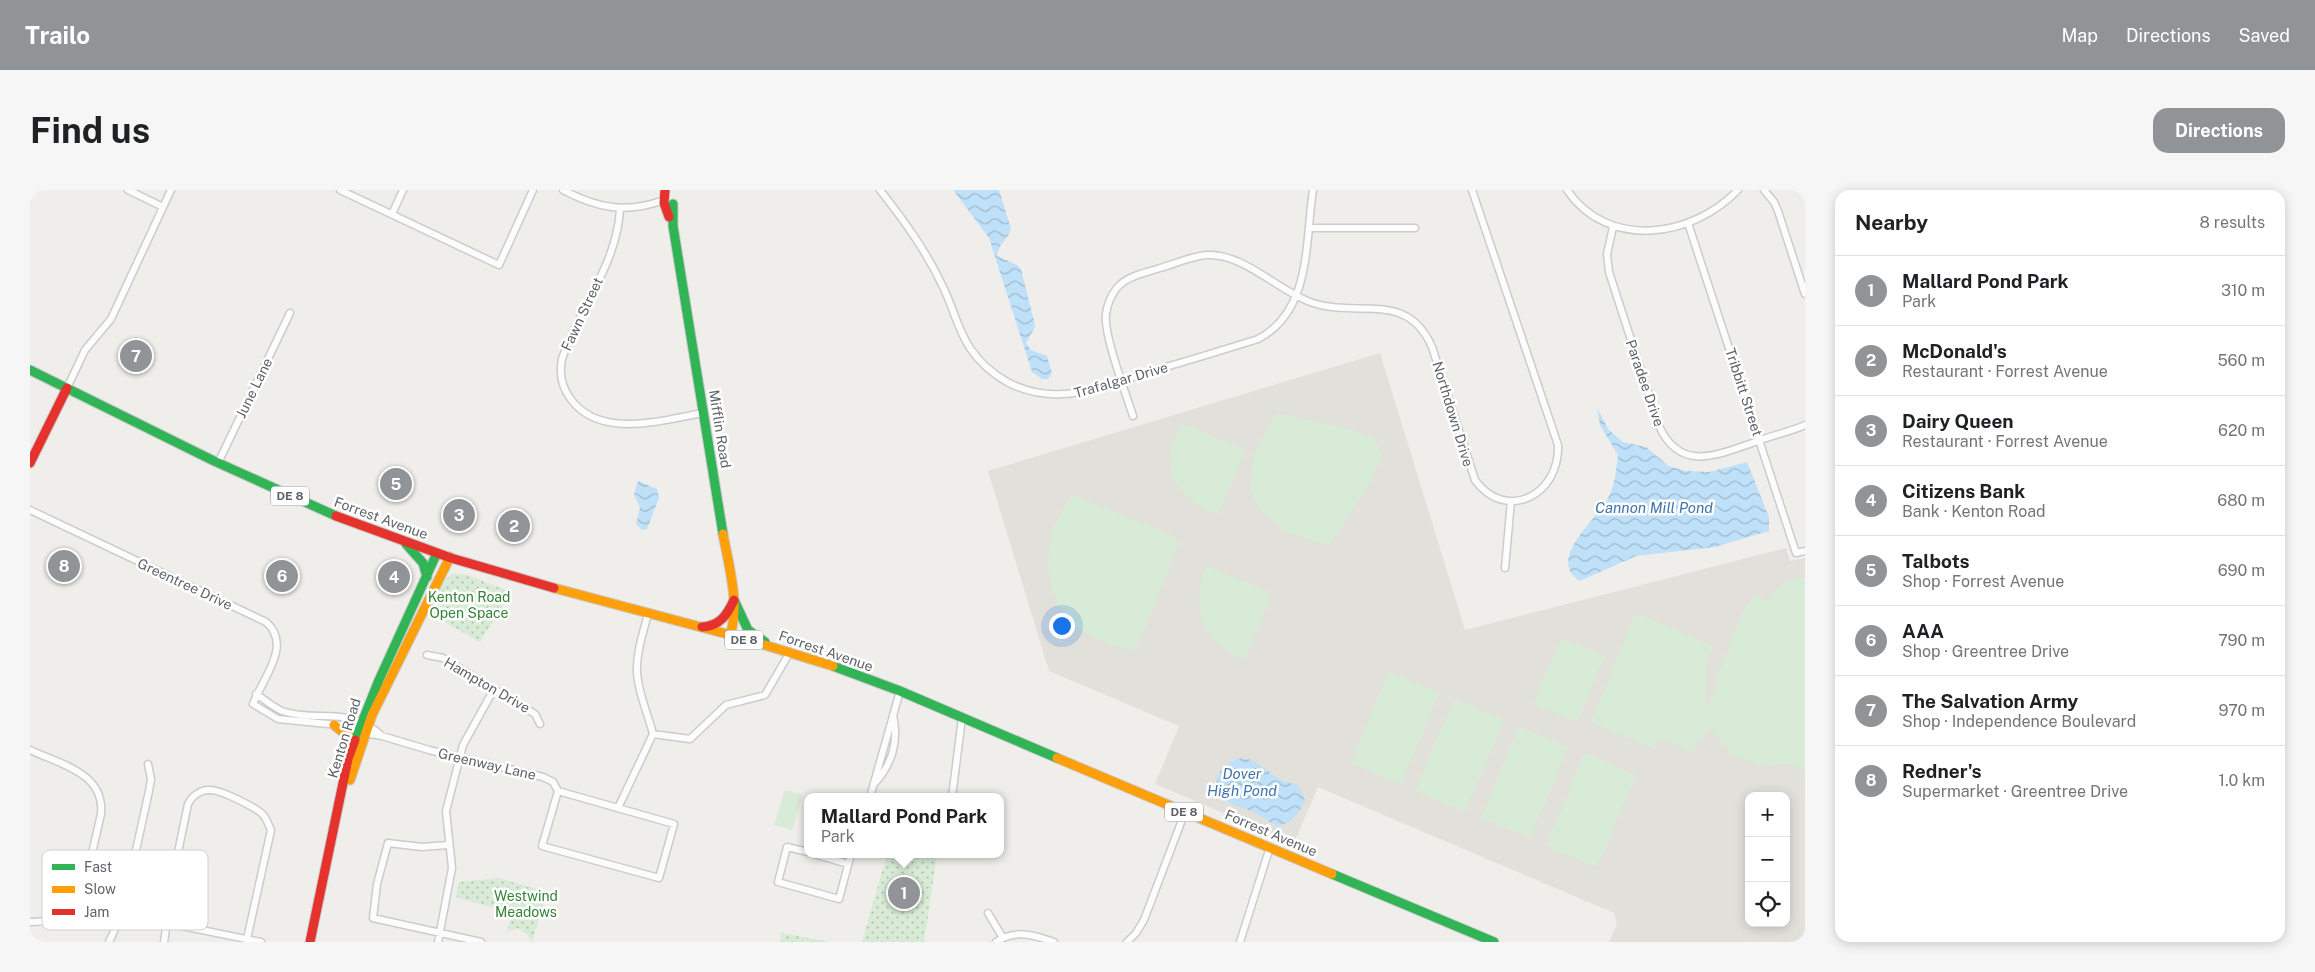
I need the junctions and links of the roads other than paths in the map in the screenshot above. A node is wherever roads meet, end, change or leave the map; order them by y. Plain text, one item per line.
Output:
1 (128, 190) edge
2 (171, 190) edge
3 (340, 190) edge
4 (403, 190) edge
5 (533, 190) edge
6 (563, 190) edge
7 (880, 190) edge
8 (1313, 190) edge
9 (1472, 190) edge
10 (1567, 190) edge
11 (1738, 190) edge
12 (1764, 190) edge
13 (667, 199) edge
14 (164, 207) junction
15 (620, 208) junction
16 (392, 214) junction
17 (1688, 223) junction
18 (1613, 227) junction
19 (1309, 228) junction
20 (1415, 228) dead end
21 (1805, 294) edge
22 (1296, 296) junction
23 (290, 313) dead end
24 (30, 370) edge
25 (1122, 380) junction
26 (67, 388) junction
27 (703, 413) junction
28 (1133, 416) dead end
29 (1805, 425) edge
30 (1760, 440) junction
31 (218, 463) junction
32 (30, 464) edge
33 (1511, 501) junction
34 (30, 510) edge
35 (402, 541) junction
36 (1805, 551) edge
37 (437, 552) junction
38 (450, 557) junction
39 (1505, 568) dead end
40 (427, 577) junction
41 (734, 600) junction
42 (648, 614) junction
43 (698, 628) junction
44 (730, 636) junction
45 (778, 649) junction
46 (790, 652) junction
47 (427, 655) dead end
48 (494, 689) junction
49 (900, 691) junction
50 (256, 694) junction
51 (962, 718) junction
52 (540, 724) dead end
53 (334, 725) junction
54 (363, 727) junction
55 (654, 734) junction
56 (30, 750) edge
57 (459, 756) junction
58 (348, 759) junction
59 (148, 764) dead end
60 (558, 791) junction
61 (871, 793) edge
62 (953, 793) edge
63 (618, 808) junction
64 (1185, 812) junction
65 (448, 845) junction
66 (1270, 847) junction
67 (93, 850) edge
68 (136, 850) edge
69 (180, 850) edge
70 (804, 851) edge
71 (828, 858) edge
72 (850, 858) edge
73 (848, 864) junction
74 (988, 913) dead end
75 (115, 930) edge
76 (202, 930) edge
77 (440, 932) junction
78 (1003, 938) junction
79 (247, 939) junction
80 (109, 942) edge
81 (262, 942) edge
82 (310, 942) edge
83 (315, 942) edge
84 (438, 942) edge
85 (481, 942) edge
86 (996, 942) edge
87 (1054, 942) edge
88 (1127, 942) edge
89 (1240, 942) edge
90 (1494, 942) edge

1 - 14 street
2 - 14 street
3 - 16 street
4 - 16 street
5 - 16 street
6 - 15 street
7 - 25 street, Trafalgar Drive
8 - 19 street, Trafalgar Drive
9 - 33 street
10 - 18 street
11 - 17 street
12 - 21 street
13 - 15 street
13 - 27 main road, Mifflin Road
14 - 26 street
15 - 27 street, Fawn Street
17 - 18 street
17 - 30 street, Tribbitt Street
18 - 30 street, Paradee Drive
19 - 20 street
19 - 22 street, Trafalgar Drive
22 - 25 street, Trafalgar Drive
22 - 25 street, Northdown Drive
22 - 33 street, Northdown Drive
23 - 31 street, June Lane
24 - 26 main road, Forrest Avenue / DE 8
25 - 28 street, Northdown Drive
26 - 31 main road, Forrest Avenue / DE 8
26 - 32 main road
27 - 41 main road, Mifflin Road
29 - 30 street, Paradee Drive
30 - 36 street, Tribbitt Street
31 - 35 main road, Forrest Avenue / DE 8
33 - 39 street
34 - 50 street, Greentree Drive
35 - 37 main road, Forrest Avenue / DE 8
35 - 40 main road
37 - 38 main road, Forrest Avenue / DE 8
37 - 40 main road, Kenton Road
38 - 42 main road, Forrest Avenue / DE 8
38 - 54 main road, Kenton Road
40 - 54 main road, Kenton Road
41 - 43 main road
41 - 44 main road, Mifflin Road
41 - 45 main road
42 - 43 main road, Forrest Avenue / DE 8
42 - 55 street
43 - 44 main road, Forrest Avenue / DE 8
44 - 45 main road, Forrest Avenue / DE 8
45 - 46 main road, Forrest Avenue / DE 8
46 - 49 main road, Forrest Avenue / DE 8
46 - 55 street
47 - 48 street, Hampton Drive
48 - 52 street, Hampton Drive
48 - 57 street
49 - 51 main road, Forrest Avenue / DE 8
49 - 61 street
50 - 53 street, Greentree Drive
50 - 54 street
51 - 62 street
51 - 64 main road, Forrest Avenue / DE 8
53 - 54 street, Greentree Drive
53 - 58 main road
54 - 57 street, Greenway Lane
54 - 58 main road, Kenton Road
54 - 83 main road, Kenton Road
55 - 63 street
56 - 67 street
57 - 60 street, Greenway Lane
57 - 65 street
58 - 82 main road, Kenton Road
59 - 68 street
60 - 63 street, Greenway Lane
60 - 63 street, Greenway Lane
64 - 66 main road, Forrest Avenue / DE 8
64 - 88 street
65 - 77 street
65 - 77 street
66 - 89 street
66 - 90 main road, Forrest Avenue / DE 8
69 - 79 street
70 - 73 street
71 - 73 street
72 - 73 street
74 - 78 street
75 - 80 street
76 - 79 street
77 - 84 street
77 - 85 street
78 - 86 street
78 - 87 street
79 - 81 street

